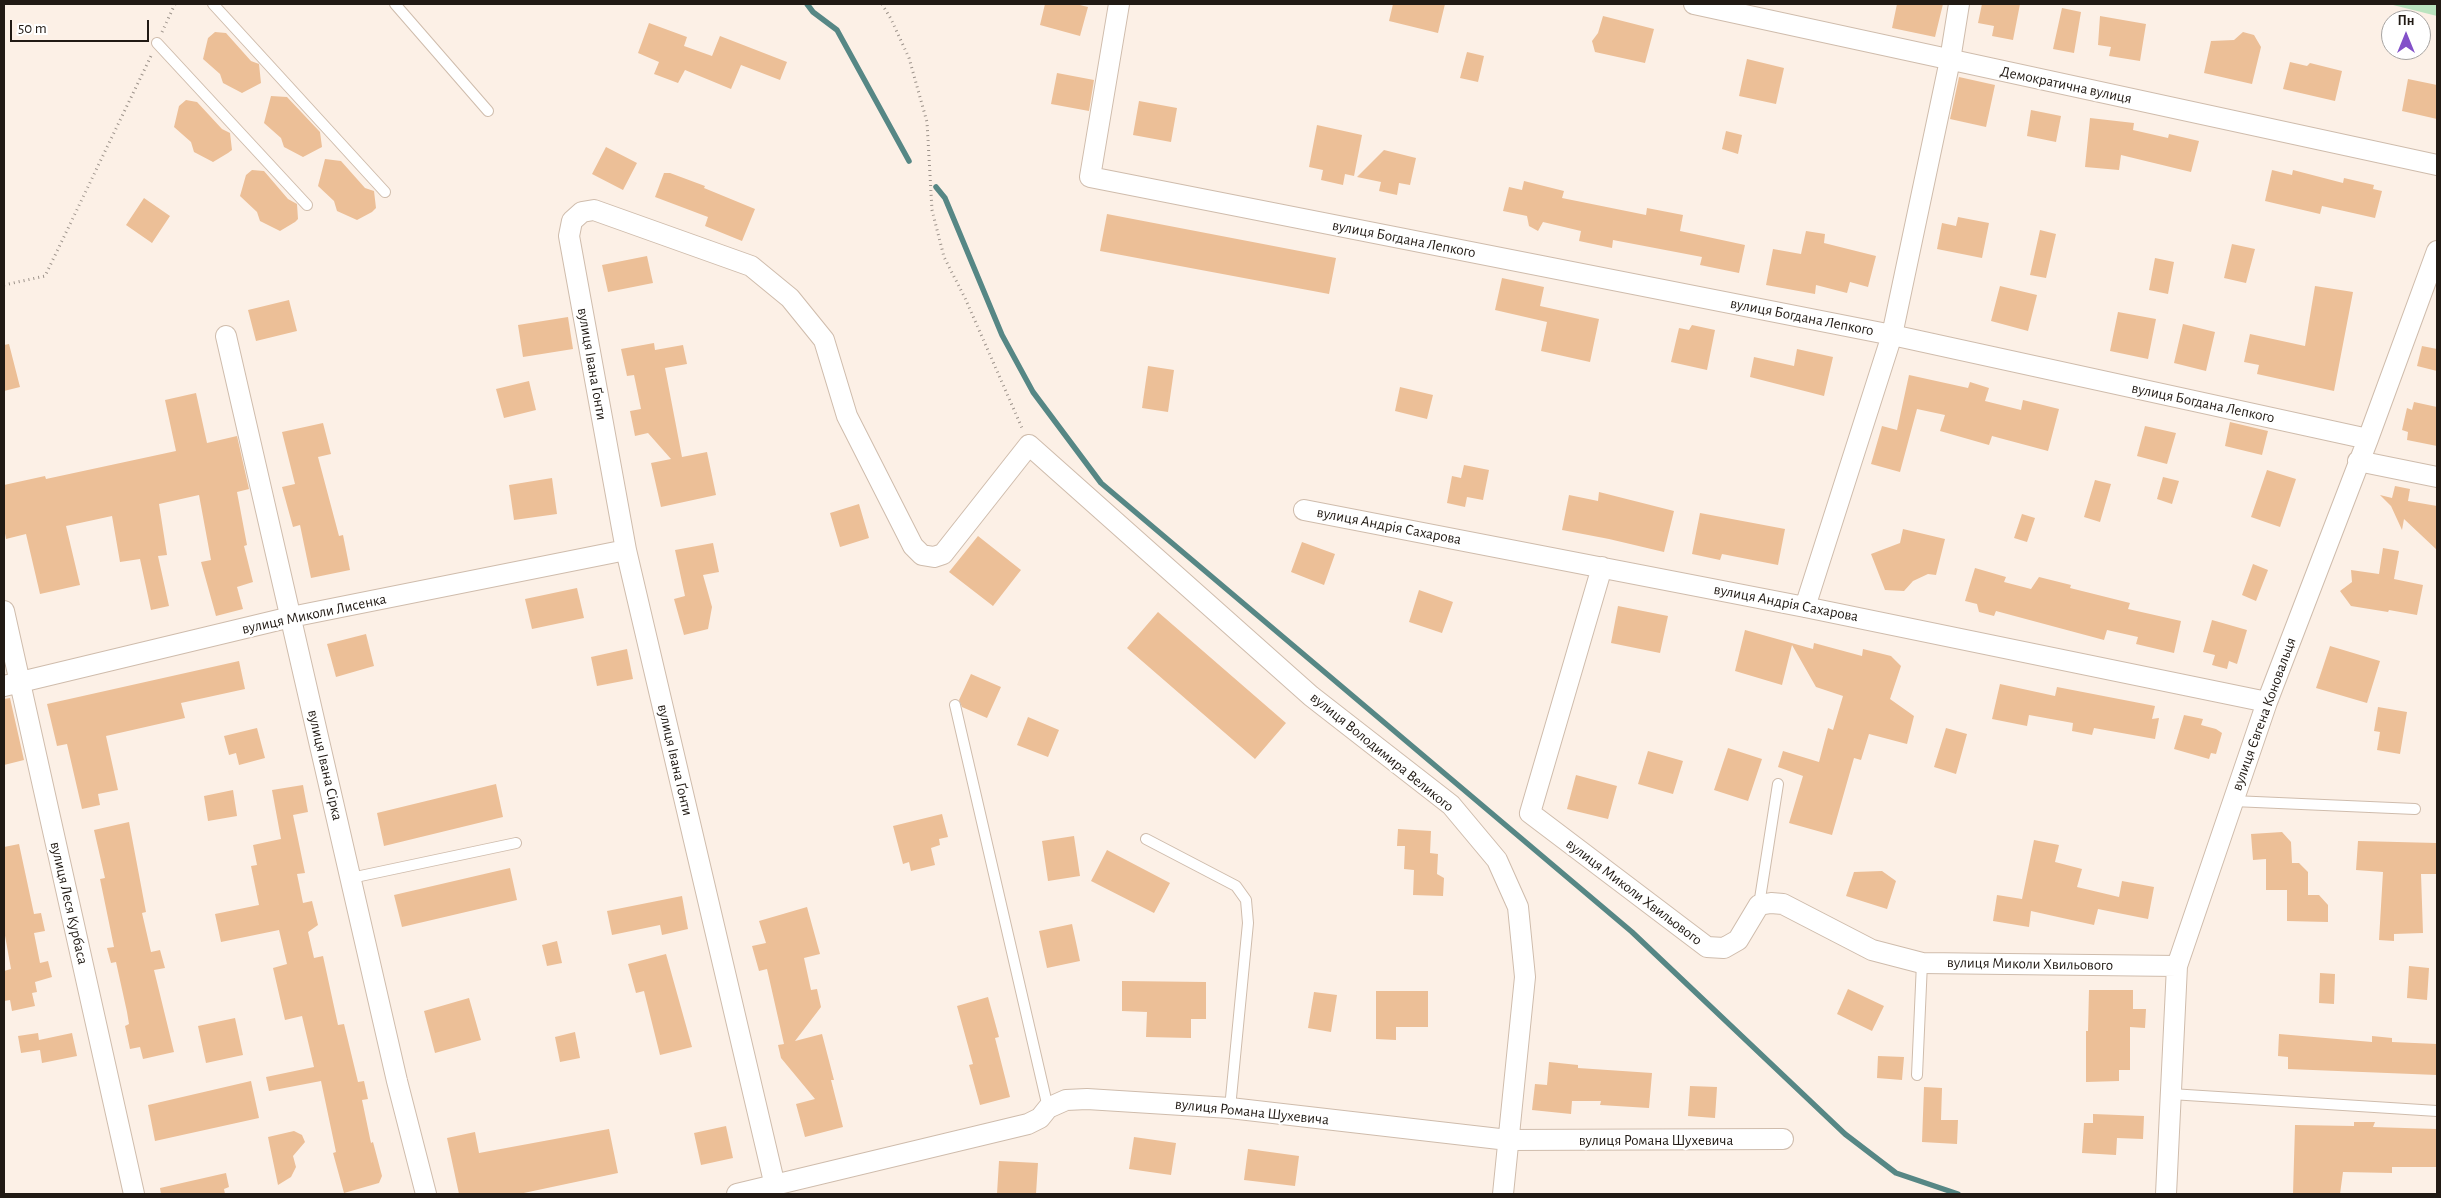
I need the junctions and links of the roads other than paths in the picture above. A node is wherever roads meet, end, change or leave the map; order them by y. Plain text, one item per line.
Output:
1 (213, 4) edge
2 (395, 4) edge
3 (1119, 4) edge
4 (1694, 4) edge
5 (1959, 4) edge
6 (157, 43) road end
7 (1950, 60) junction
8 (488, 111) dead end
9 (2437, 165) edge
10 (385, 192) dead end
11 (307, 205) dead end
12 (2437, 251) edge
13 (1892, 335) junction
14 (226, 336) dead end
15 (2368, 439) junction
16 (1029, 445) joint
17 (2358, 461) junction
18 (2437, 477) edge
19 (1304, 510) dead end
20 (626, 550) junction
21 (1602, 567) junction
22 (1805, 606) junction
23 (4, 611) edge
24 (292, 617) junction
25 (12, 685) edge
26 (2267, 702) junction
27 (956, 705) dead end
28 (1778, 784) dead end
29 (2233, 801) junction
30 (2416, 809) dead end
31 (1146, 839) dead end
32 (516, 843) dead end
33 (351, 878) junction
34 (1760, 905) junction
35 (1922, 963) junction
36 (2177, 966) junction
37 (1917, 1075) dead end
38 (2171, 1094) junction
39 (1048, 1108) junction
40 (1230, 1108) junction
41 (2437, 1111) edge
42 (1784, 1139) dead end
43 (1508, 1140) junction
44 (775, 1186) junction
45 (134, 1194) edge
46 (426, 1194) edge
47 (737, 1194) edge
48 (1503, 1194) edge
49 (2166, 1194) edge

1 - 10 lane
2 - 8 lane
3 - 13 street, вулиця Богдана Лепкого
4 - 7 street, Демократична вулиця
5 - 7 street, вулиця Богдана Лепкого
6 - 11 lane
7 - 9 street, Демократична вулиця
7 - 13 street, вулиця Богдана Лепкого
12 - 15 street, вулиця Євгена Коновальця
13 - 15 street, вулиця Богдана Лепкого
13 - 22 street, вулиця Богдана Лепкого
14 - 24 street, вулиця Івана Сірка
15 - 17 street, вулиця Євгена Коновальця
16 - 20 street, вулиця Івана Ґонти
16 - 43 street, вулиця Володимира Великого
17 - 18 street
17 - 26 street, вулиця Євгена Коновальця
19 - 21 street, вулиця Андрія Сахарова
20 - 24 street, вулиця Миколи Лисенка
20 - 44 street, вулиця Івана Ґонти
21 - 22 street, вулиця Андрія Сахарова
21 - 34 street, вулиця Миколи Хвильового
22 - 26 street, вулиця Андрія Сахарова
23 - 25 street, вулиця Леся Курбаса
24 - 25 street, вулиця Миколи Лисенка
24 - 33 street, вулиця Івана Сірка
25 - 45 street, вулиця Леся Курбаса
26 - 29 street, вулиця Євгена Коновальця
27 - 39 lane
28 - 34 lane
29 - 30 lane
29 - 36 street, вулиця Євгена Коновальця
31 - 40 lane
32 - 33 lane
33 - 46 street, вулиця Івана Сірка
34 - 35 street, вулиця Миколи Хвильового
35 - 36 street, вулиця Миколи Хвильового
35 - 37 lane
36 - 38 street, вулиця Євгена Коновальця
38 - 41 lane
38 - 49 street, вулиця Євгена Коновальця
39 - 40 street, вулиця Романа Шухевича
39 - 44 street, вулиця Романа Шухевича
40 - 43 street, вулиця Романа Шухевича
42 - 43 street, вулиця Романа Шухевича
43 - 48 street, вулиця Володимира Великого
44 - 47 street, вулиця Романа Шухевича

